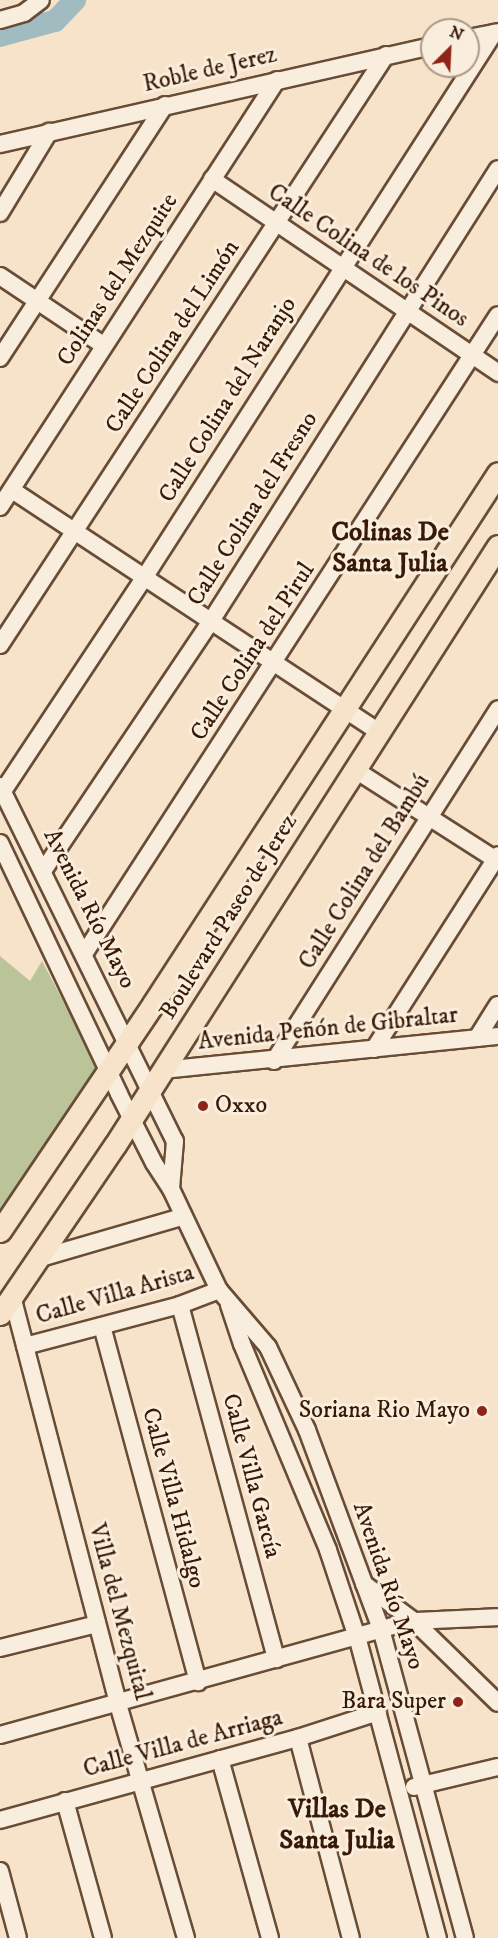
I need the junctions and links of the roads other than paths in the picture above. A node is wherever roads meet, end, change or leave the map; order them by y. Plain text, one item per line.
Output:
1 (41, 0) edge
2 (0, 20) edge
3 (496, 33) edge
4 (480, 36) edge
5 (420, 48) edge
6 (386, 55) junction
7 (278, 80) junction
8 (165, 105) junction
9 (49, 132) junction
10 (0, 144) edge
11 (498, 169) edge
12 (212, 179) junction
13 (0, 213) edge
14 (277, 222) junction
15 (341, 266) junction
16 (0, 276) edge
17 (38, 301) junction
18 (407, 310) junction
19 (498, 315) edge
20 (103, 345) junction
21 (471, 356) junction
22 (0, 358) edge
23 (498, 373) edge
24 (498, 473) edge
25 (12, 490) junction
26 (0, 507) edge
27 (74, 530) junction
28 (498, 546) edge
29 (144, 578) junction
30 (211, 621) junction
31 (0, 645) edge
32 (275, 663) junction
33 (343, 708) junction
34 (498, 709) edge
35 (378, 731) junction
36 (354, 769) junction
37 (1, 788) edge
38 (428, 818) junction
39 (0, 843) edge
40 (497, 858) edge
41 (6, 871) edge
42 (43, 871) junction
43 (84, 954) junction
44 (498, 1005) edge
45 (498, 1036) edge
46 (477, 1038) junction
47 (128, 1039) junction
48 (374, 1049) junction
49 (274, 1061) junction
50 (108, 1068) junction
51 (163, 1070) junction
52 (151, 1089) junction
53 (131, 1118) junction
54 (171, 1189) junction
55 (182, 1217) junction
56 (0, 1231) edge
57 (37, 1259) junction
58 (219, 1290) junction
59 (6, 1305) edge
60 (180, 1305) junction
61 (230, 1305) junction
62 (102, 1326) junction
63 (25, 1346) junction
64 (364, 1584) junction
65 (498, 1617) edge
66 (414, 1621) junction
67 (97, 1624) junction
68 (381, 1629) junction
69 (357, 1637) junction
70 (0, 1648) edge
71 (276, 1659) junction
72 (198, 1682) junction
73 (498, 1703) edge
74 (118, 1704) junction
75 (378, 1712) junction
76 (0, 1735) edge
77 (298, 1738) junction
78 (220, 1759) junction
79 (498, 1767) edge
80 (141, 1781) junction
81 (424, 1786) junction
82 (400, 1790) junction
83 (65, 1801) junction
84 (0, 1820) edge
85 (0, 1871) edge
86 (18, 1938) edge
87 (103, 1938) edge
88 (186, 1938) edge
89 (270, 1938) edge
90 (351, 1938) edge
91 (438, 1938) edge
92 (465, 1938) edge

1 - 2 street
3 - 4 street
3 - 15 street, Calle Colina del Naranjo
5 - 6 street, Roble de Jerez
6 - 7 street, Roble de Jerez
6 - 14 street, Calle Colina del Limón
7 - 8 street, Roble de Jerez
7 - 12 street, Colinas del Mezquite
8 - 9 street, Roble de Jerez
8 - 17 street
9 - 10 street, Roble de Jerez
9 - 13 street
11 - 18 street, Calle Colina del Fresno
12 - 14 street, Calle Colina de los Pinos
12 - 20 street, Colinas del Mezquite
14 - 15 street, Calle Colina de los Pinos
14 - 27 street, Calle Colina del Limón
15 - 18 street, Calle Colina de los Pinos
15 - 29 street, Calle Colina del Naranjo
16 - 17 street
17 - 20 street
17 - 22 street
18 - 21 street, Calle Colina de los Pinos
18 - 30 street, Calle Colina del Fresno
19 - 21 street, Calle Colina del Pirul
20 - 25 street, Colinas del Mezquite
21 - 23 street, Calle Colina de los Pinos
21 - 32 street, Calle Colina del Pirul
24 - 33 main road, Boulevard Paseo de Jerez
25 - 26 street, Colinas del Mezquite
25 - 27 street
27 - 29 street
27 - 31 street, Calle Colina del Limón
28 - 35 main road, Boulevard Paseo de Jerez
29 - 30 street
29 - 37 street, Calle Colina del Naranjo
30 - 32 street
30 - 42 street, Calle Colina del Fresno
32 - 33 street
32 - 43 street, Calle Colina del Pirul
33 - 35 street
33 - 47 main road, Boulevard Paseo de Jerez
34 - 38 street, Calle Colina del Bambú
35 - 36 main road, Boulevard Paseo de Jerez
36 - 38 street
36 - 51 main road, Boulevard Paseo de Jerez
37 - 42 street, Avenida Río Mayo
38 - 40 street
38 - 49 street, Calle Colina del Bambú
39 - 41 street, Avenida Río Mayo
40 - 48 street
41 - 50 street, Avenida Río Mayo
42 - 43 street, Avenida Río Mayo
43 - 47 street, Avenida Río Mayo
44 - 46 street
45 - 46 street, Avenida Peñón de Gibraltar
46 - 48 street, Avenida Peñón de Gibraltar
47 - 50 main road, Boulevard Paseo de Jerez
47 - 52 street, Avenida Río Mayo
48 - 49 street, Avenida Peñón de Gibraltar
49 - 51 street, Avenida Peñón de Gibraltar
50 - 53 street, Avenida Río Mayo
50 - 56 main road, Boulevard Paseo de Jerez
51 - 52 main road, Boulevard Paseo de Jerez
52 - 53 main road, Boulevard Paseo de Jerez
52 - 54 street, Avenida Río Mayo
53 - 54 street, Avenida Río Mayo
53 - 57 main road, Boulevard Paseo de Jerez
54 - 55 street, Avenida Río Mayo
55 - 57 street
55 - 58 street, Avenida Río Mayo
57 - 59 main road, Boulevard Paseo de Jerez
58 - 60 street, Calle Villa Arista
58 - 61 street, Avenida Río Mayo
59 - 63 street, Villa del Mezquital
60 - 62 street, Calle Villa Arista
60 - 71 street, Calle Villa García
61 - 64 street, Avenida Río Mayo
61 - 69 street, Avenida Río Mayo
62 - 63 street, Calle Villa Arista
62 - 72 street, Calle Villa Hidalgo
63 - 67 street, Villa del Mezquital
64 - 66 street
64 - 68 street, Avenida Río Mayo
65 - 66 street
66 - 68 street
66 - 73 street
67 - 70 street
67 - 74 street, Villa del Mezquital
68 - 69 street
68 - 81 street, Avenida Río Mayo
69 - 71 street
69 - 75 street, Avenida Río Mayo
71 - 72 street
72 - 74 street
74 - 76 street
74 - 80 street, Villa del Mezquital
75 - 77 street, Calle Villa de Arriaga
75 - 82 street, Avenida Río Mayo
77 - 78 street, Calle Villa de Arriaga
77 - 90 street
78 - 80 street, Calle Villa de Arriaga
78 - 89 street
79 - 81 street
80 - 83 street, Calle Villa de Arriaga
80 - 88 street, Villa del Mezquital
81 - 82 street
81 - 92 street, Avenida Río Mayo
82 - 91 street, Avenida Río Mayo
83 - 84 street, Calle Villa de Arriaga
83 - 87 street
85 - 86 street

